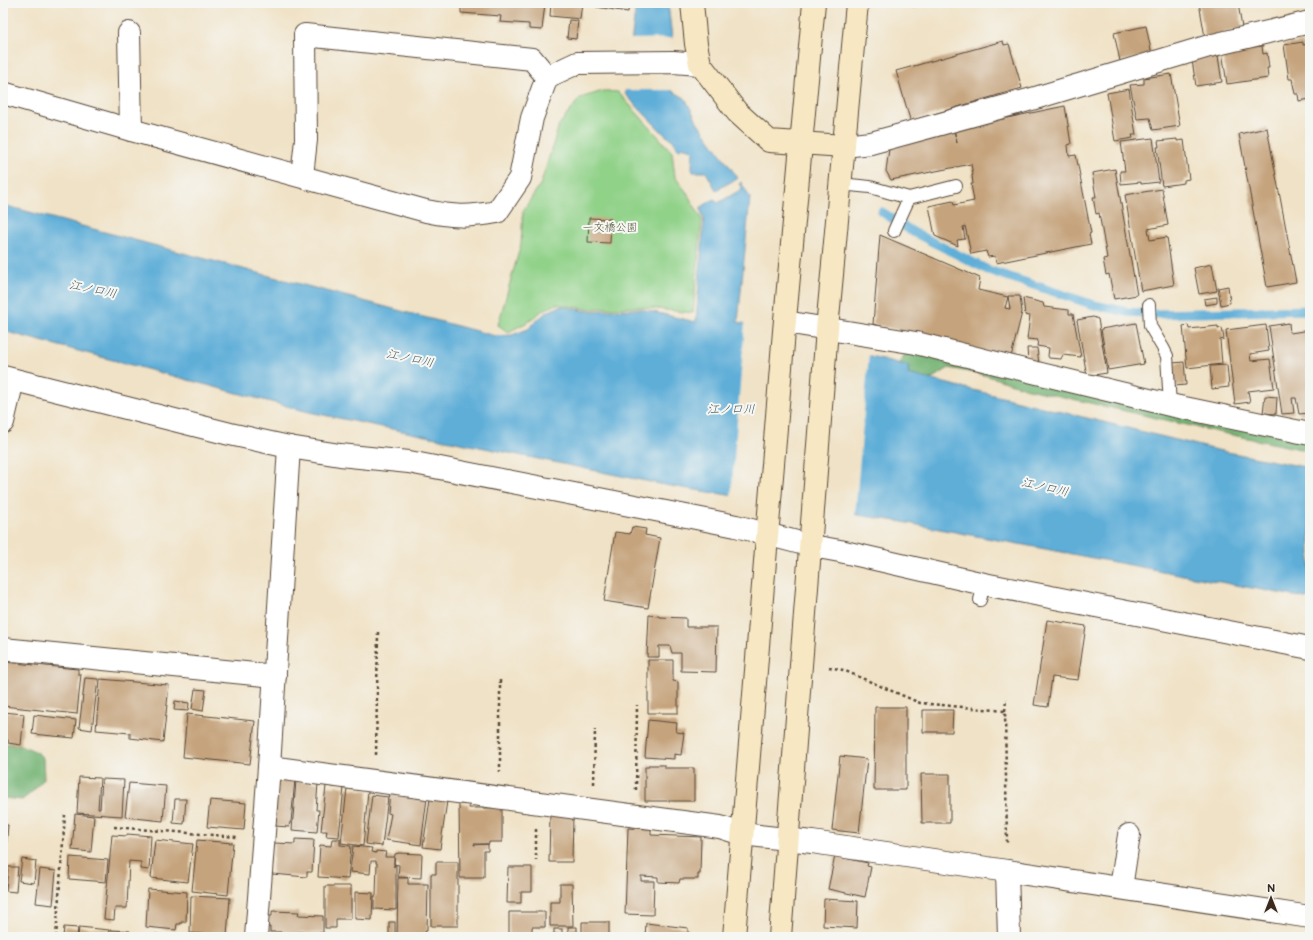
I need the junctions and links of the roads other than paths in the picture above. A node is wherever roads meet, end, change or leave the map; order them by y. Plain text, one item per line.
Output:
1 (692, 3) edge
2 (814, 3) edge
3 (857, 3) edge
4 (1310, 22) edge
5 (130, 33) dead end
6 (700, 64) junction
7 (547, 77) junction
8 (3, 93) edge
9 (131, 130) junction
10 (802, 143) junction
11 (844, 146) junction
12 (302, 176) junction
13 (840, 184) junction
14 (956, 186) dead end
15 (909, 198) junction
16 (894, 231) dead end
17 (1149, 305) dead end
18 (785, 326) junction
19 (827, 335) junction
20 (8, 379) edge
21 (1170, 405) junction
22 (3, 422) edge
23 (1310, 434) edge
24 (289, 447) junction
25 (769, 527) junction
26 (812, 536) junction
27 (1310, 648) edge
28 (3, 649) edge
29 (275, 676) junction
30 (269, 767) junction
31 (742, 834) junction
32 (1129, 835) dead end
33 (788, 840) junction
34 (1007, 871) junction
35 (1122, 888) junction
36 (1310, 917) edge
37 (256, 937) edge
38 (734, 937) edge
39 (780, 937) edge
40 (1009, 937) edge

1 - 6 street
2 - 10 street
3 - 11 street
4 - 11 street
5 - 9 street
6 - 7 street
6 - 10 street
7 - 12 street
7 - 12 street
8 - 9 street
9 - 12 street
10 - 11 street
10 - 18 street
11 - 13 street
13 - 15 lane
13 - 19 street
14 - 15 lane
15 - 16 lane
17 - 21 lane
18 - 19 street
18 - 25 street
19 - 21 street
19 - 26 street
20 - 22 street
20 - 24 street
21 - 23 street
24 - 25 street
24 - 29 street
25 - 26 street
25 - 31 street
26 - 27 street
26 - 33 street
28 - 29 street
29 - 30 street
30 - 31 street
30 - 37 street
31 - 33 street
31 - 38 street
32 - 35 street
33 - 34 street
33 - 39 street
34 - 35 street
34 - 40 street
35 - 36 street

